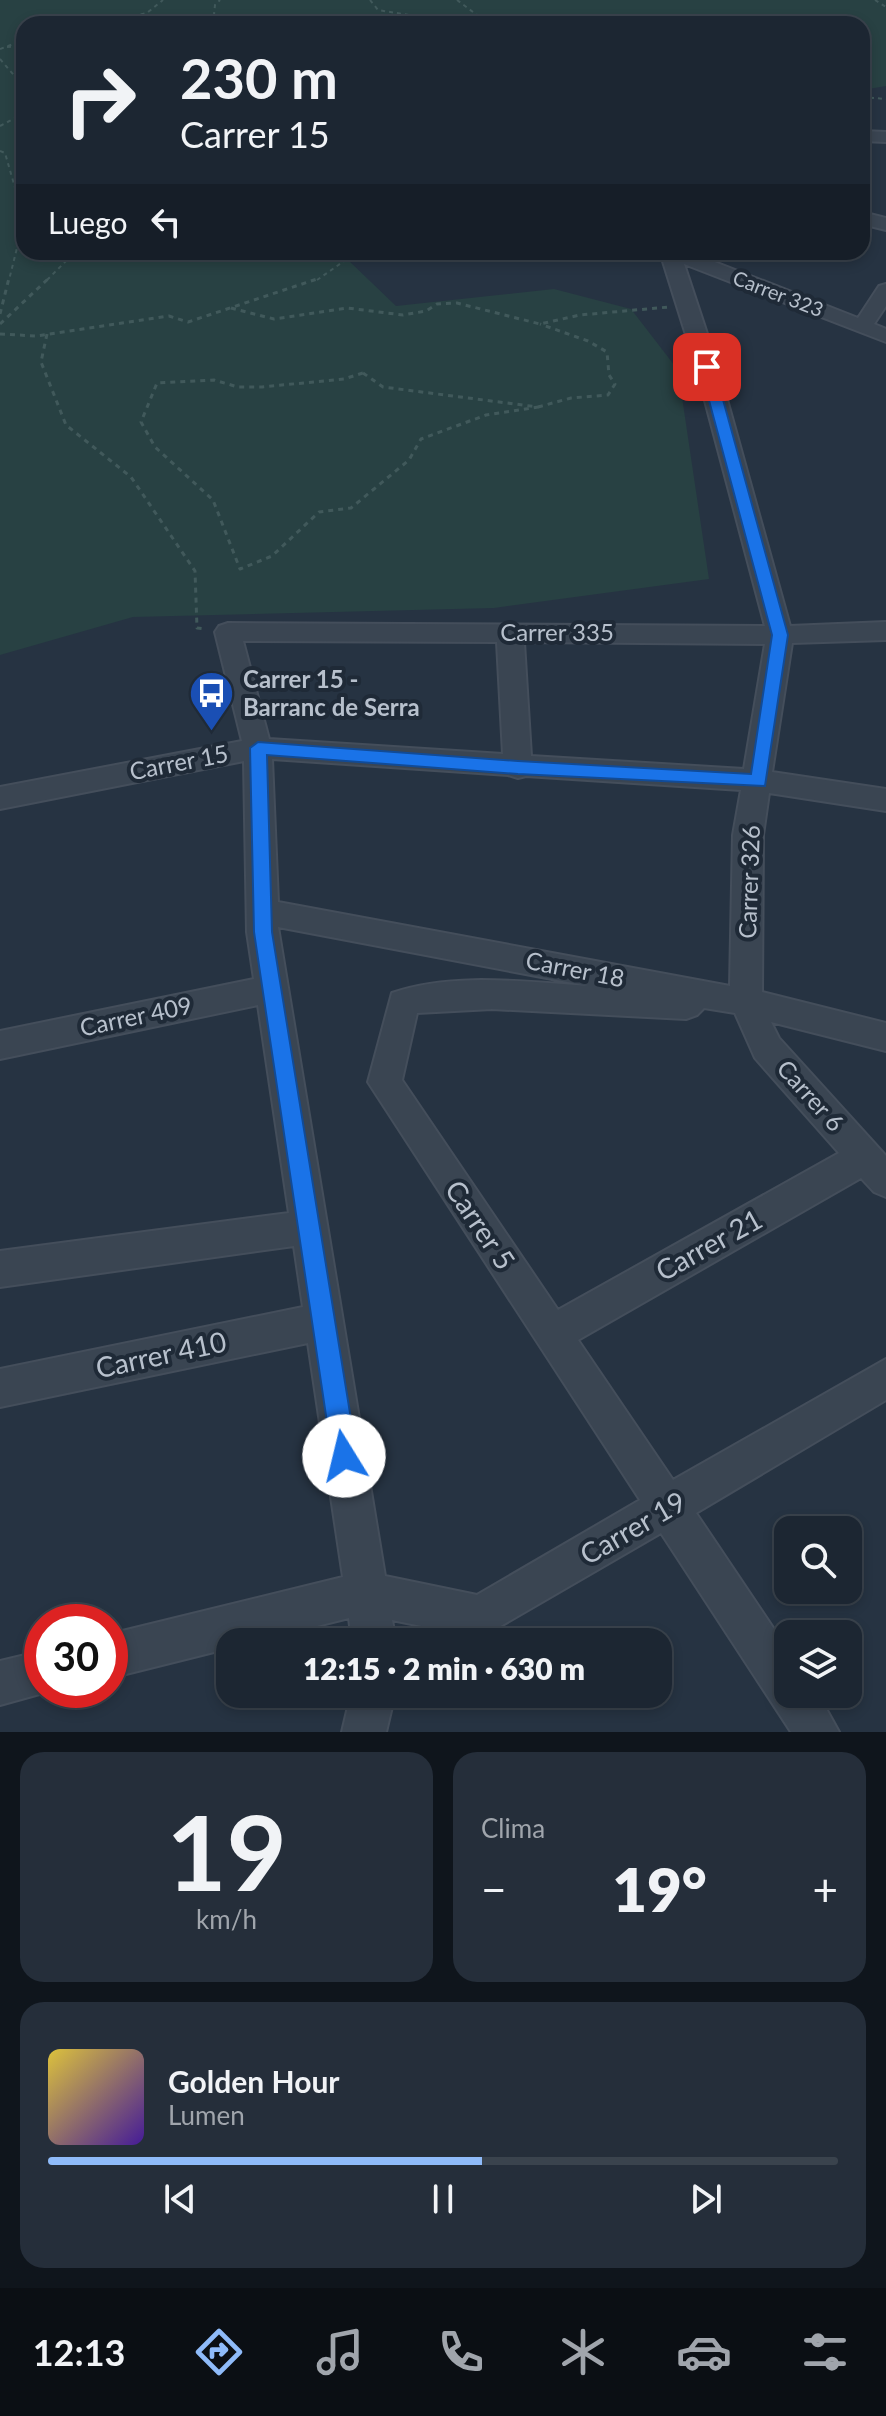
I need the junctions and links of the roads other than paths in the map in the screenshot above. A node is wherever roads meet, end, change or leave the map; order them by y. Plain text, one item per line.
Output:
1 (673, 260) edge
2 (691, 260) edge
3 (886, 290) edge
4 (879, 333) edge
5 (886, 631) edge
6 (510, 633) junction
7 (780, 635) junction
8 (258, 748) junction
9 (518, 768) junction
10 (759, 781) junction
11 (0, 798) edge
12 (886, 800) edge
13 (263, 912) junction
14 (272, 989) junction
15 (698, 993) junction
16 (746, 1002) junction
17 (886, 1037) edge
18 (0, 1045) edge
19 (875, 1169) edge
20 (309, 1227) junction
21 (0, 1269) edge
22 (322, 1322) junction
23 (552, 1334) junction
24 (886, 1378) edge
25 (0, 1388) edge
26 (668, 1508) junction
27 (365, 1593) junction
28 (371, 1628) edge
29 (128, 1652) edge
30 (774, 1667) edge
31 (24, 1677) edge
32 (0, 1683) edge
33 (370, 1708) edge
34 (801, 1708) edge
35 (364, 1732) edge
36 (817, 1732) edge

1 - 7 street, Carrer 326
2 - 4 street, Carrer 323
3 - 4 street
5 - 7 street, Carrer 335
6 - 7 street, Carrer 335
6 - 8 street, Carrer 335
6 - 9 street
7 - 10 street, Carrer 326
8 - 9 street, Carrer 15
8 - 11 street, Carrer 15
8 - 13 street
9 - 10 street, Carrer 15
10 - 12 street, Carrer 15
10 - 16 street, Carrer 326
13 - 14 street
13 - 15 street, Carrer 18
14 - 18 street, Carrer 409
14 - 20 street
15 - 16 street, Carrer 18
15 - 23 street, Carrer 5
16 - 17 street, Carrer 18
16 - 19 street, Carrer 6
19 - 23 street, Carrer 21
20 - 21 street
20 - 22 street
22 - 25 street, Carrer 410
22 - 27 street
23 - 26 street, Carrer 5
24 - 26 street, Carrer 19
26 - 27 street, Carrer 19
26 - 30 street, Carrer 5
27 - 28 street
27 - 29 street
31 - 32 street
33 - 35 street
34 - 36 street

